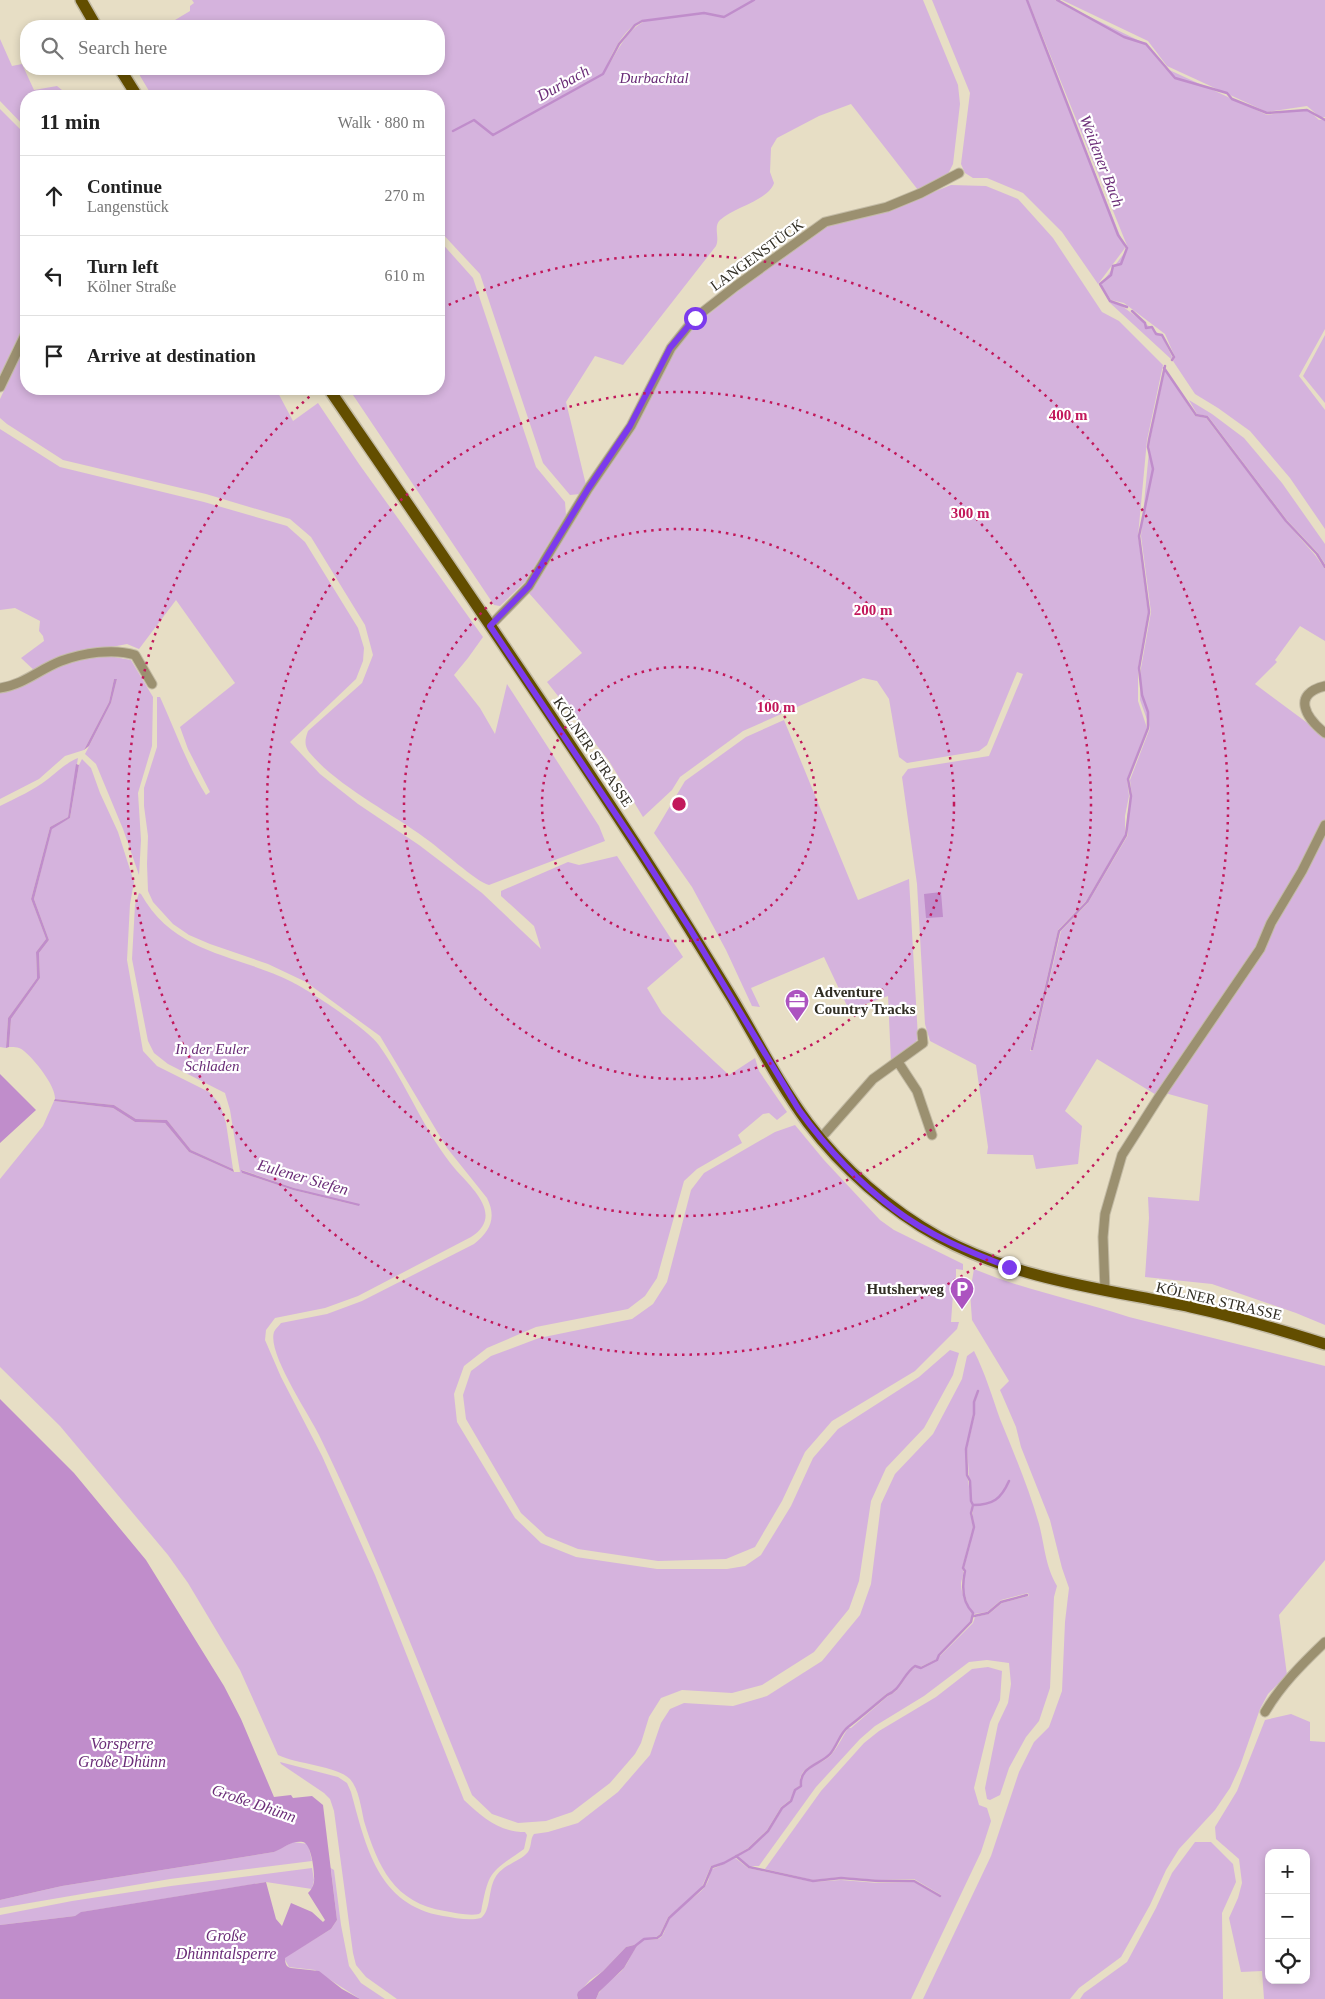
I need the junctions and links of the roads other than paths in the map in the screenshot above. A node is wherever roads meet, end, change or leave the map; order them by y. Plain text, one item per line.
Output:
1 (81, 0) edge
2 (93, 20) edge
3 (124, 75) edge
4 (134, 90) edge
5 (960, 174) dead end
6 (20, 345) edge
7 (0, 386) edge
8 (334, 395) edge
9 (490, 626) junction
10 (152, 684) dead end
11 (1325, 686) edge
12 (0, 688) edge
13 (1325, 733) edge
14 (1325, 825) edge
15 (922, 1033) dead end
16 (898, 1062) junction
17 (932, 1135) dead end
18 (821, 1138) junction
19 (1106, 1290) junction
20 (1325, 1344) edge
21 (1325, 1642) edge
22 (1265, 1712) dead end

1 - 2 main road
3 - 4 main road
5 - 9 street, LANGENSTÜCK
6 - 7 street
8 - 9 main road, KÖLNER STRASSE
9 - 18 main road, KÖLNER STRASSE
10 - 12 street
11 - 13 street
14 - 19 street
15 - 16 street
16 - 17 street
16 - 18 street
18 - 19 main road, KÖLNER STRASSE
19 - 20 main road, KÖLNER STRASSE
21 - 22 street

